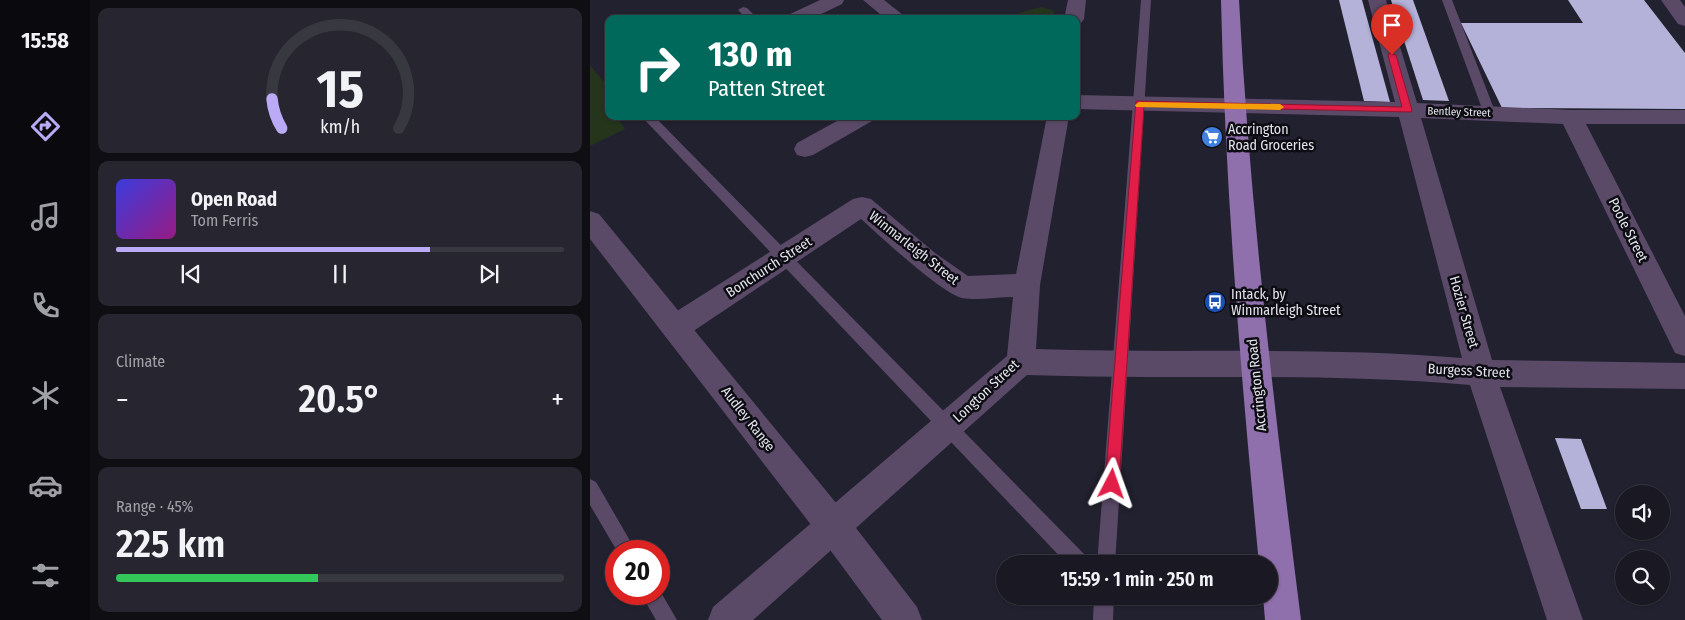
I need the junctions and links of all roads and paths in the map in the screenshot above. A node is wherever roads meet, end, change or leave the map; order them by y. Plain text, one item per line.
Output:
1 (835, 0) edge
2 (872, 0) edge
3 (1077, 0) edge
4 (1146, 0) edge
5 (1230, 0) edge
6 (1377, 0) edge
7 (1447, 0) edge
8 (1670, 0) edge
9 (743, 10) dead end
10 (748, 15) edge
11 (803, 15) edge
12 (893, 15) edge
13 (1075, 15) edge
14 (1685, 20) edge
15 (1080, 102) edge
16 (1139, 103) junction
17 (1233, 107) junction
18 (1408, 110) junction
19 (1490, 114) junction
20 (1571, 117) junction
21 (1685, 118) edge
22 (651, 120) edge
23 (857, 120) edge
24 (1057, 120) edge
25 (804, 149) dead end
26 (862, 206) joint
27 (590, 221) edge
28 (784, 257) junction
29 (1027, 285) junction
30 (676, 327) junction
31 (1685, 344) edge
32 (1021, 362) junction
33 (1121, 365) junction
34 (1254, 365) junction
35 (1481, 373) junction
36 (1685, 376) edge
37 (947, 428) junction
38 (590, 488) edge
39 (834, 527) junction
40 (621, 540) edge
41 (1071, 555) edge
42 (1107, 555) edge
43 (658, 605) edge
44 (1104, 605) edge
45 (667, 620) edge
46 (726, 620) edge
47 (904, 620) edge
48 (1103, 620) edge
49 (1283, 620) edge
50 (1565, 620) edge

1 - 11 street
2 - 12 street
3 - 13 street
4 - 16 lane
5 - 17 main road, Accrington Road
6 - 18 street, Hozier Street
7 - 19 lane
8 - 14 street
9 - 10 lane
15 - 16 street, Bentley Street
16 - 17 street, Bentley Street
16 - 33 lane
17 - 18 street, Bentley Street
17 - 34 main road, Accrington Road
18 - 19 street, Bentley Street
18 - 35 street, Hozier Street
19 - 20 street, Bentley Street
20 - 21 street, Bentley Street
20 - 31 street, Poole Street
22 - 28 lane
23 - 25 street
24 - 29 street, Longton Street
26 - 28 street, Bonchurch Street
26 - 29 street, Winmarleigh Street
27 - 30 street, Audley Range
28 - 30 street, Bonchurch Street
28 - 37 lane
29 - 32 street, Longton Street
30 - 39 street, Audley Range
32 - 33 street
32 - 37 street, Longton Street
33 - 34 street
33 - 42 lane
34 - 35 street, Burgess Street
34 - 49 main road, Accrington Road
35 - 36 street, Burgess Street
35 - 50 street, Hozier Street
37 - 39 street, Longton Street
37 - 41 lane
38 - 40 lane
39 - 46 street, Longton Street
39 - 47 street, Audley Range
43 - 45 lane
44 - 48 lane

